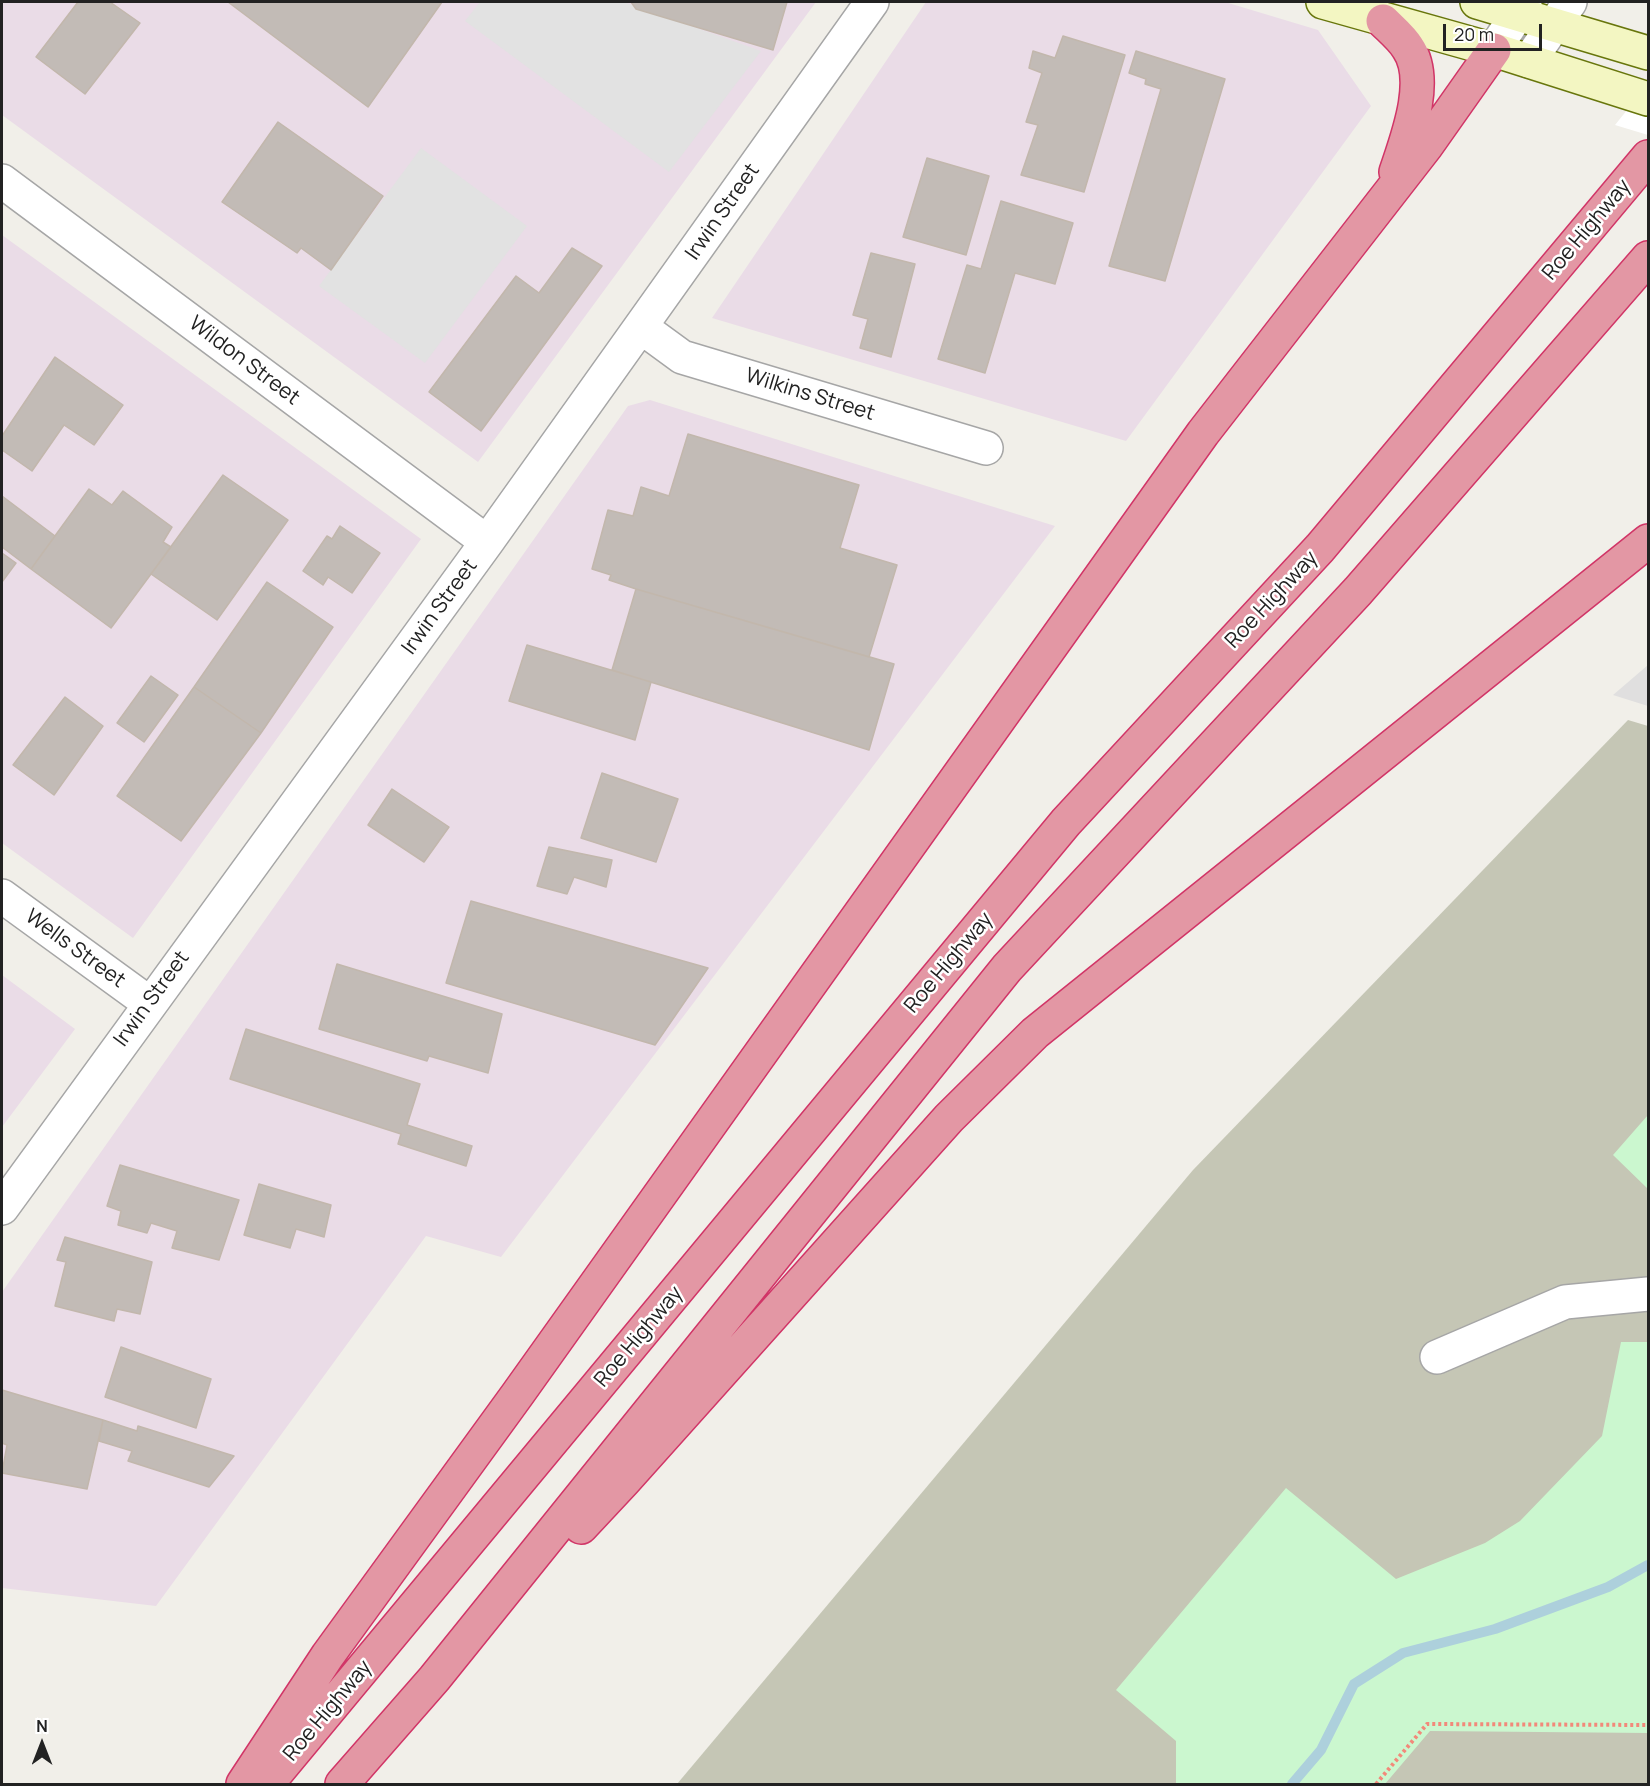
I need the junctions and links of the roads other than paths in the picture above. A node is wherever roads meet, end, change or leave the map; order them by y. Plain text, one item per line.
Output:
1 (872, 2) edge
2 (1323, 2) edge
3 (1477, 2) edge
4 (1521, 7) edge
5 (1562, 13) edge
6 (1383, 21) junction
7 (1494, 50) junction
8 (1648, 53) edge
9 (1529, 61) junction
10 (1648, 99) edge
11 (1648, 157) edge
12 (2, 181) edge
13 (1390, 193) junction
14 (1648, 258) edge
15 (641, 327) junction
16 (986, 447) dead end
17 (1648, 541) edge
18 (487, 542) junction
19 (2, 896) edge
20 (149, 1003) junction
21 (2, 1208) edge
22 (1648, 1294) edge
23 (1437, 1356) dead end
24 (434, 1679) junction
25 (243, 1785) edge
26 (267, 1785) edge
27 (342, 1785) edge

1 - 15 street, Irwin Street
2 - 6 main road
3 - 4 main road
4 - 5 main road
4 - 7 street
5 - 8 main road
5 - 9 street
6 - 7 main road
6 - 13 highway
7 - 9 main road
7 - 13 highway
9 - 10 main road
11 - 26 highway, Roe Highway
12 - 18 street, Wildon Street
13 - 25 highway
14 - 24 highway
15 - 16 street, Wilkins Street
15 - 18 street, Irwin Street
17 - 24 highway
18 - 20 street, Irwin Street
19 - 20 street, Wells Street
20 - 21 street, Irwin Street
22 - 23 street
24 - 27 highway

